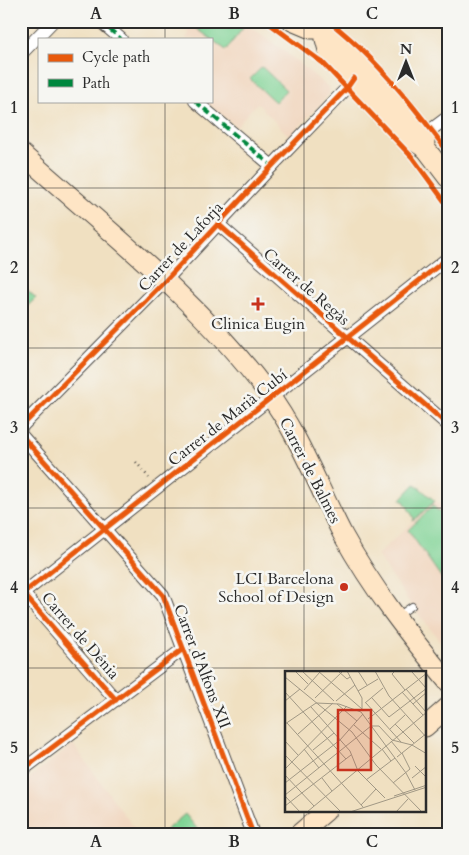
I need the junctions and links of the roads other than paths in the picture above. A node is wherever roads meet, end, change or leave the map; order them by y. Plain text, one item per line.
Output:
1 (53, 21) edge
2 (100, 21) edge
3 (292, 21) edge
4 (321, 24) edge
5 (119, 38) edge
6 (21, 54) edge
7 (357, 59) junction
8 (354, 78) junction
9 (196, 102) edge
10 (448, 117) edge
11 (425, 142) junction
12 (21, 153) edge
13 (272, 166) junction
14 (448, 178) edge
15 (218, 224) junction
16 (444, 264) edge
17 (165, 281) junction
18 (347, 338) junction
19 (272, 398) junction
20 (448, 425) edge
21 (21, 427) edge
22 (21, 435) edge
23 (106, 529) junction
24 (22, 593) edge
25 (412, 606) dead end
26 (396, 618) junction
27 (183, 649) junction
28 (448, 682) edge
29 (116, 700) junction
30 (448, 708) edge
31 (426, 726) edge
32 (21, 772) edge
33 (325, 812) edge
34 (253, 834) edge
35 (299, 834) edge

1 - 6 street
2 - 5 street
3 - 4 main road
4 - 7 main road
4 - 8 main road
7 - 8 street
7 - 11 main road
8 - 11 main road
8 - 13 street, Carrer de Laforja
9 - 13 street
10 - 11 street
11 - 14 main road
12 - 17 main road, Carrer de Balmes
13 - 15 street, Carrer de Laforja
15 - 17 street, Carrer de Laforja
15 - 18 street, Carrer de Regàs
16 - 18 street, Carrer de Marià Cubí
17 - 19 main road, Carrer de Balmes
17 - 21 street, Carrer de Laforja
18 - 19 street, Carrer de Marià Cubí
18 - 20 street, Carrer de Regàs
19 - 23 street, Carrer de Marià Cubí
19 - 26 main road, Carrer de Balmes
22 - 23 street, Carrer d'Alfons XII
23 - 24 street, Carrer de Marià Cubí
23 - 27 street, Carrer d'Alfons XII
24 - 29 street, Carrer de Dénia
25 - 26 lane
26 - 28 main road, Carrer de Balmes
27 - 29 street
27 - 34 street, Carrer d'Alfons XII
29 - 32 street
30 - 31 main road
33 - 35 main road

